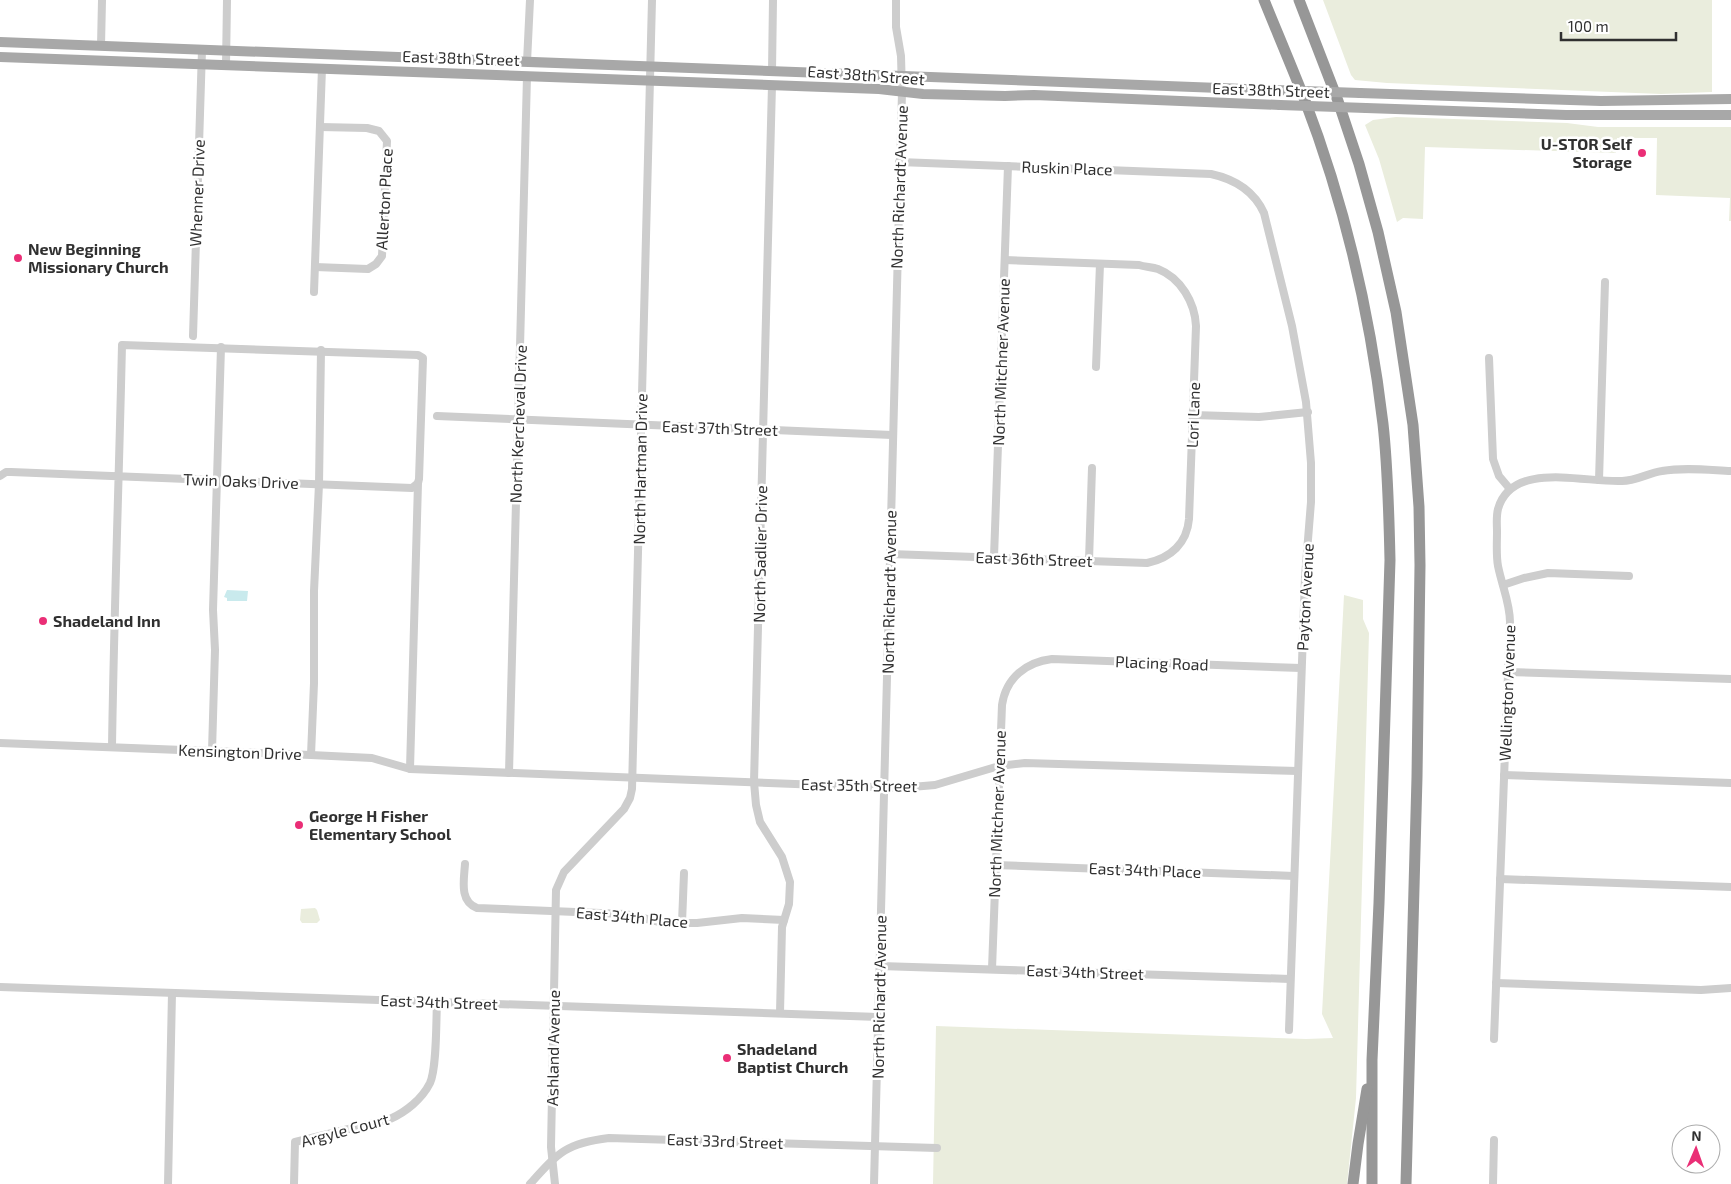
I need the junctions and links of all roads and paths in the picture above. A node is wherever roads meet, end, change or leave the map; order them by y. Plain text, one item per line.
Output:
1 (102, 0) edge
2 (227, 0) edge
3 (530, 0) edge
4 (652, 0) edge
5 (773, 0) edge
6 (896, 0) edge
7 (1264, 0) edge
8 (1299, 0) edge
9 (0, 42) edge
10 (101, 46) junction
11 (202, 50) junction
12 (226, 50) junction
13 (0, 56) edge
14 (527, 62) junction
15 (201, 64) junction
16 (226, 65) junction
17 (650, 66) junction
18 (322, 68) junction
19 (772, 71) junction
20 (527, 76) junction
21 (901, 76) junction
22 (649, 80) junction
23 (772, 85) junction
24 (902, 92) junction
25 (1731, 100) edge
26 (1731, 115) edge
27 (320, 127) junction
28 (899, 162) junction
29 (1008, 166) junction
30 (1234, 181) joint
31 (1005, 260) junction
32 (1100, 264) junction
33 (315, 267) junction
34 (1605, 282) dead end
35 (314, 292) dead end
36 (193, 336) dead end
37 (221, 347) junction
38 (321, 350) junction
39 (1489, 358) dead end
40 (1096, 367) dead end
41 (1308, 412) junction
42 (1193, 415) junction
43 (437, 416) dead end
44 (518, 419) junction
45 (642, 424) junction
46 (763, 430) junction
47 (892, 435) junction
48 (1092, 468) dead end
49 (1731, 471) edge
50 (0, 476) edge
51 (119, 476) junction
52 (216, 480) junction
53 (1599, 480) junction
54 (418, 483) junction
55 (319, 484) junction
56 (1510, 490) junction
57 (1176, 550) joint
58 (890, 554) junction
59 (994, 557) junction
60 (1089, 560) junction
61 (1630, 576) dead end
62 (1503, 585) junction
63 (1025, 668) joint
64 (1301, 668) junction
65 (1508, 672) junction
66 (1731, 679) edge
67 (0, 743) edge
68 (112, 747) junction
69 (212, 751) junction
70 (311, 754) junction
71 (999, 766) junction
72 (410, 769) junction
73 (1298, 771) junction
74 (477, 772) joint
75 (509, 773) junction
76 (1504, 775) junction
77 (632, 778) junction
78 (754, 782) junction
79 (1731, 783) edge
80 (884, 787) junction
81 (465, 864) dead end
82 (996, 865) junction
83 (684, 873) dead end
84 (1294, 876) junction
85 (1500, 879) junction
86 (1731, 887) edge
87 (555, 911) junction
88 (784, 920) junction
89 (682, 923) junction
90 (880, 966) junction
91 (992, 969) junction
92 (1290, 979) junction
93 (1496, 983) junction
94 (0, 987) edge
95 (1731, 988) edge
96 (172, 993) junction
97 (437, 1002) junction
98 (554, 1006) junction
99 (780, 1014) junction
100 (879, 1017) junction
101 (1289, 1030) dead end
102 (1494, 1039) dead end
103 (1372, 1060) junction
104 (1494, 1140) dead end
105 (876, 1147) junction
106 (937, 1148) dead end
107 (552, 1159) junction
108 (168, 1184) edge
109 (294, 1184) edge
110 (530, 1184) edge
111 (555, 1184) edge
112 (874, 1184) edge
113 (1353, 1184) edge
114 (1372, 1184) edge
115 (1406, 1184) edge
116 (1493, 1184) edge

1 - 10 street
2 - 12 street
3 - 14 street
4 - 17 street, North Hartman Drive
5 - 19 street
6 - 21 street, North Richardt Avenue
7 - 103 highway
8 - 115 highway
9 - 10 main road, East 38th Street
10 - 11 main road, East 38th Street
11 - 12 main road, East 38th Street
11 - 15 street, Whenner Drive
12 - 14 main road, East 38th Street
12 - 16 street
13 - 15 main road, East 38th Street
14 - 17 main road, East 38th Street
15 - 16 main road, East 38th Street
15 - 36 street, Whenner Drive
16 - 18 main road, East 38th Street
17 - 19 main road, East 38th Street
17 - 22 street, North Hartman Drive
18 - 20 main road, East 38th Street
18 - 27 street
19 - 21 main road, East 38th Street
20 - 22 main road, East 38th Street
20 - 44 street, North Kercheval Drive
21 - 24 street, North Richardt Avenue
21 - 25 main road, East 38th Street, bridge
22 - 23 main road, East 38th Street
22 - 45 street, North Hartman Drive
23 - 24 main road, East 38th Street
23 - 46 street, North Sadlier Drive
24 - 26 main road, East 38th Street, bridge
24 - 28 street, North Richardt Avenue
27 - 33 street
27 - 33 street, Allerton Place
28 - 29 street, Ruskin Place
28 - 47 street, North Richardt Avenue
29 - 30 street, Ruskin Place
29 - 31 street, North Mitchner Avenue
30 - 41 street, Payton Avenue
31 - 32 street
31 - 59 street, North Mitchner Avenue
32 - 40 street
32 - 42 street, Lori Lane
33 - 35 street
34 - 53 street
37 - 38 street
37 - 51 street
37 - 52 street
38 - 54 street
38 - 55 street
39 - 56 street
41 - 42 street
41 - 64 street, Payton Avenue
42 - 57 street, Lori Lane
43 - 44 street
44 - 45 street, East 37th Street
44 - 75 street, North Kercheval Drive
45 - 46 street, East 37th Street
45 - 77 street, North Hartman Drive
46 - 47 street, East 37th Street
46 - 78 street, North Sadlier Drive
47 - 58 street, North Richardt Avenue
48 - 60 street
49 - 53 street
50 - 51 street, Twin Oaks Drive
51 - 52 street, Twin Oaks Drive
51 - 68 street
52 - 55 street, Twin Oaks Drive
52 - 69 street
53 - 56 street
54 - 55 street, Twin Oaks Drive
54 - 72 street
55 - 70 street
56 - 62 street, Wellington Avenue
57 - 60 street, East 36th Street
58 - 59 street, East 36th Street
58 - 80 street, North Richardt Avenue
59 - 60 street, East 36th Street
61 - 62 street
62 - 65 street, Wellington Avenue
63 - 64 street, Placing Road
63 - 71 street, North Mitchner Avenue
64 - 73 street, Payton Avenue
65 - 66 street
65 - 76 street, Wellington Avenue
67 - 68 street, Kensington Drive
68 - 69 street, Kensington Drive
69 - 70 street, Kensington Drive
70 - 72 street, Kensington Drive
71 - 73 street, East 35th Street
71 - 80 street, East 35th Street
71 - 82 street, North Mitchner Avenue
72 - 74 street, Kensington Drive
73 - 84 street, Payton Avenue
74 - 75 street, East 35th Street
75 - 77 street, East 35th Street
76 - 79 street
76 - 85 street, Wellington Avenue
77 - 78 street, East 35th Street
77 - 87 street, North Hartman Drive
78 - 80 street, East 35th Street
78 - 88 street, North Sadlier Drive
80 - 90 street, North Richardt Avenue
81 - 87 street, East 34th Place
82 - 84 street, East 34th Place
82 - 91 street, North Mitchner Avenue
83 - 89 street
84 - 92 street, Payton Avenue
85 - 86 street
85 - 93 street, Wellington Avenue
87 - 89 street, East 34th Place
87 - 98 street, Ashland Avenue
88 - 89 street, East 34th Place
88 - 99 street, North Sadlier Drive
90 - 91 street, East 34th Street
90 - 100 street, North Richardt Avenue
91 - 92 street, East 34th Street
92 - 101 street, Payton Avenue
93 - 95 street
93 - 102 street, Wellington Avenue
94 - 96 street, East 34th Street
96 - 97 street, East 34th Street
96 - 108 street
97 - 98 street, East 34th Street
97 - 109 street, Argyle Court
98 - 99 street, East 34th Street
98 - 107 street, Ashland Avenue
99 - 100 street, East 34th Street
100 - 105 street, North Richardt Avenue
103 - 113 highway
103 - 114 highway
104 - 116 street
105 - 106 street, East 33rd Street
105 - 107 street, East 33rd Street
105 - 112 street, North Richardt Avenue
107 - 110 street, East 33rd Street
107 - 111 street, Ashland Avenue

